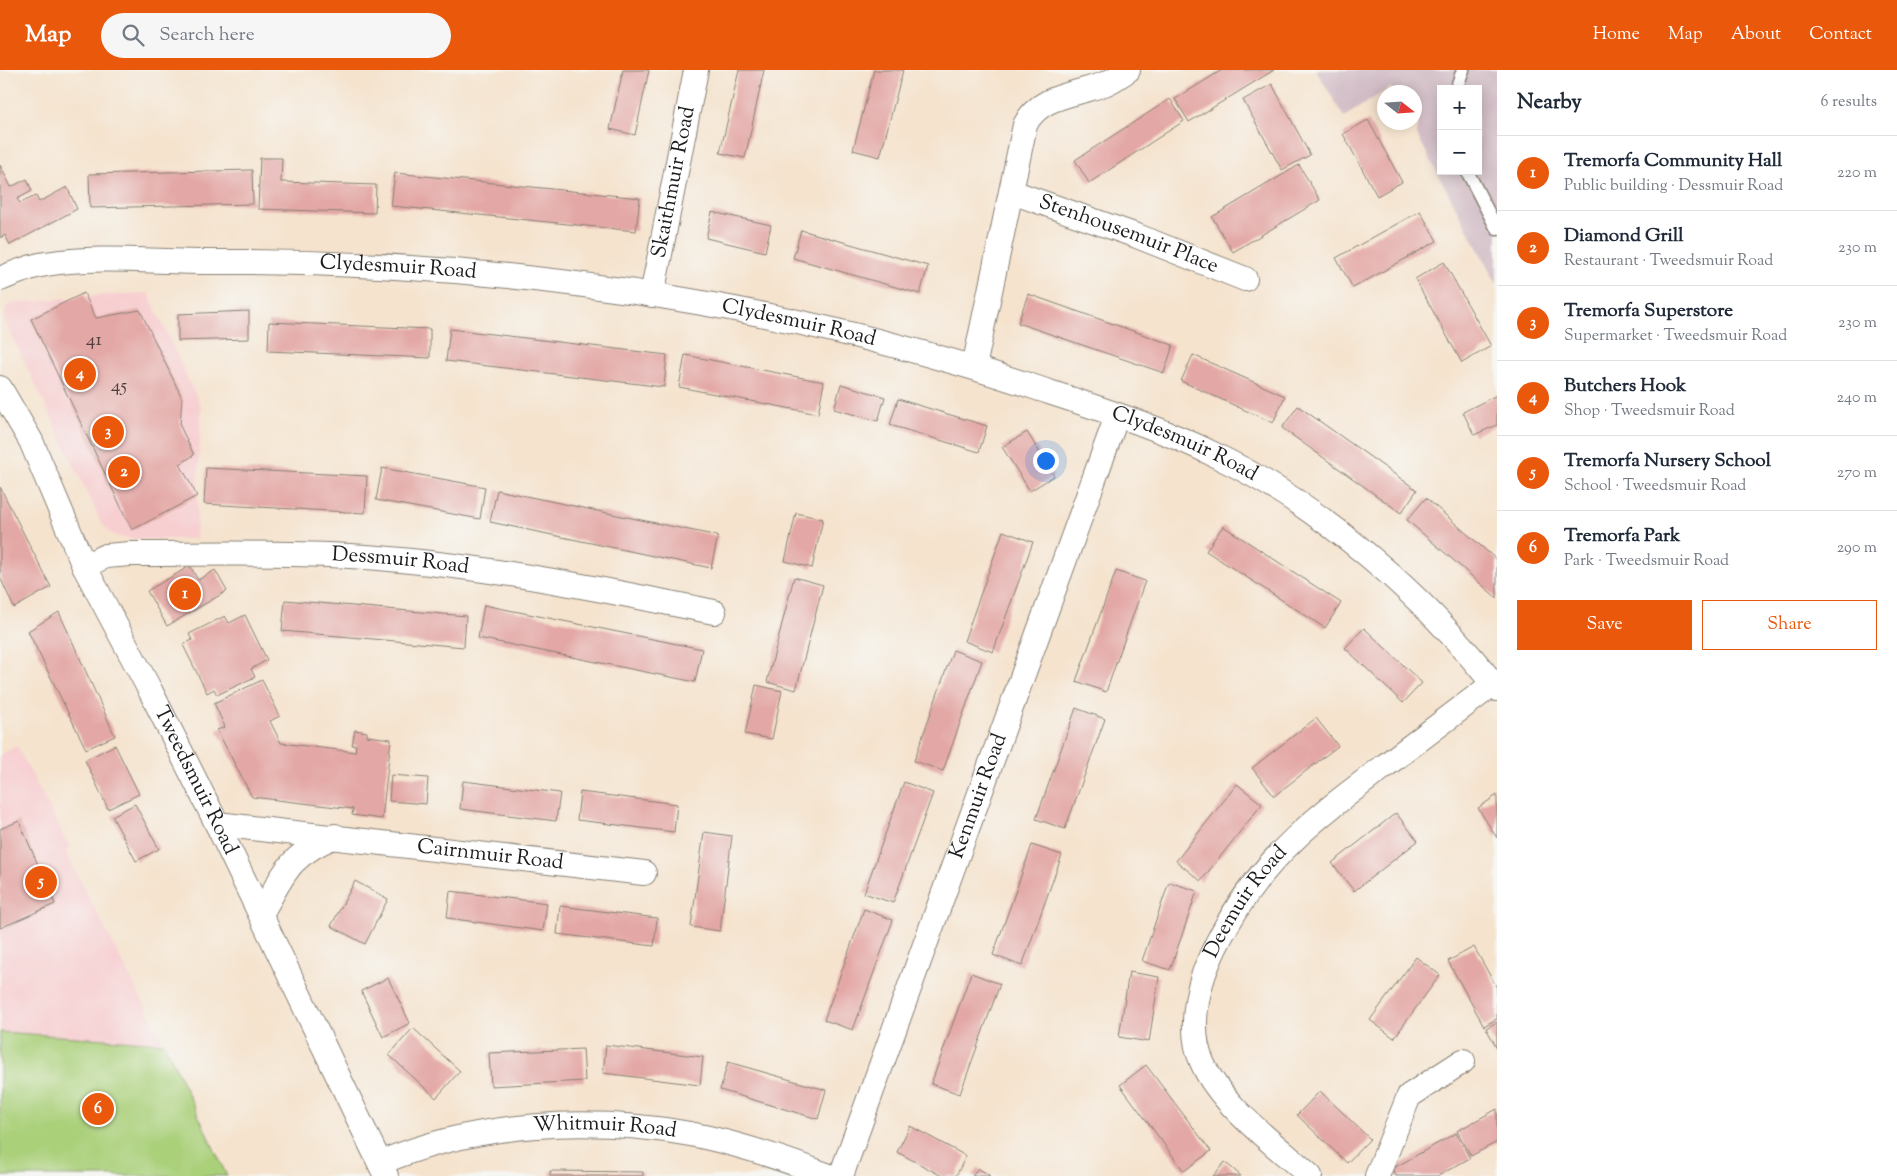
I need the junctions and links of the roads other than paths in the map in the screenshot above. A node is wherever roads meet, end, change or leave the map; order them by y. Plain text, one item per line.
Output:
1 (696, 70) edge
2 (1128, 70) edge
3 (1463, 70) edge
4 (1457, 85) edge
5 (1469, 175) edge
6 (1012, 192) junction
7 (1497, 229) edge
8 (0, 279) edge
9 (1245, 279) dead end
10 (652, 295) junction
11 (974, 367) junction
12 (0, 388) edge
13 (1117, 416) junction
14 (84, 566) junction
15 (714, 612) dead end
16 (1495, 686) edge
17 (217, 824) junction
18 (335, 836) junction
19 (644, 873) dead end
20 (261, 914) junction
21 (1463, 1061) dead end
22 (383, 1170) edge
23 (829, 1176) edge
24 (841, 1176) edge
25 (1310, 1176) edge
26 (1377, 1176) edge

1 - 10 street, Skaithmuir Road
2 - 6 street, Stenhousemuir Place
3 - 4 lane
5 - 7 lane
6 - 9 street, Stenhousemuir Place
6 - 11 street, Stenhousemuir Place
8 - 10 street, Clydesmuir Road
10 - 11 street, Clydesmuir Road
11 - 13 street, Clydesmuir Road
12 - 14 street, Tweedsmuir Road
13 - 16 street, Clydesmuir Road
13 - 24 street, Kenmuir Road
14 - 15 street, Dessmuir Road
14 - 17 street, Tweedsmuir Road
16 - 25 street, Deemuir Road
17 - 18 street, Cairnmuir Road
17 - 20 street, Tweedsmuir Road
18 - 19 street, Cairnmuir Road
18 - 20 street
20 - 22 street, Tweedsmuir Road
21 - 26 street
22 - 23 street, Whitmuir Road

